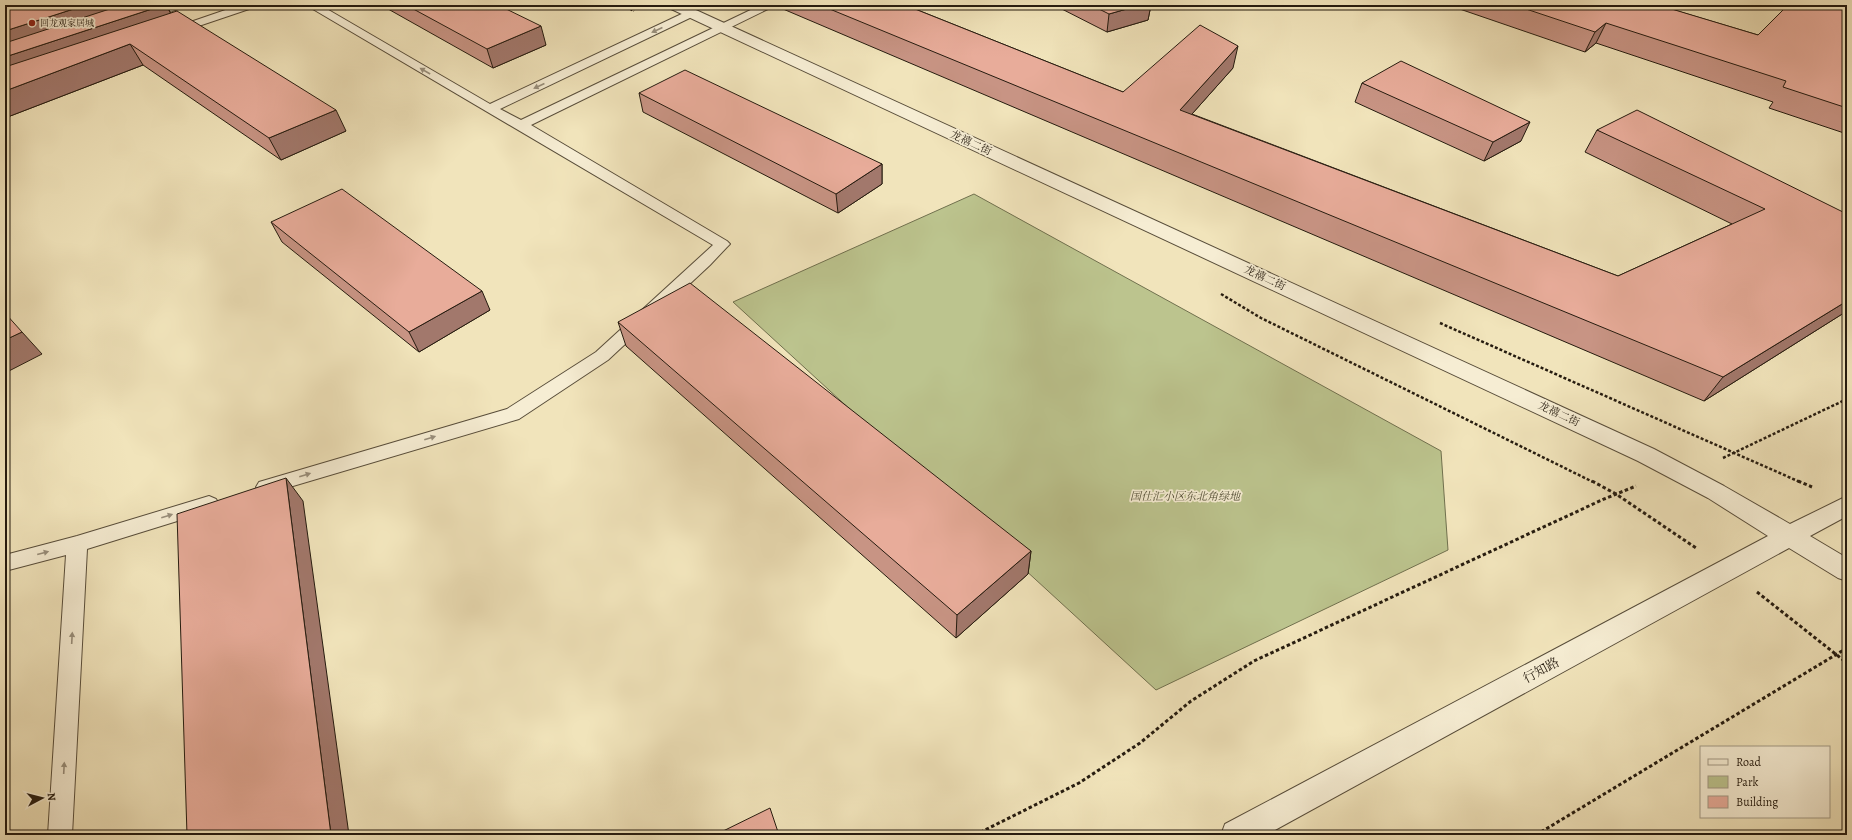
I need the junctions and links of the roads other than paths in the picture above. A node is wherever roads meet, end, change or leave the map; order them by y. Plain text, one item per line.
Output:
1 (176, 5) edge
2 (251, 5) edge
3 (312, 5) edge
4 (674, 5) edge
5 (770, 5) edge
6 (692, 13) junction
7 (124, 23) edge
8 (723, 28) junction
9 (161, 35) edge
10 (490, 109) junction
11 (521, 125) junction
12 (247, 493) edge
13 (225, 499) edge
14 (1847, 505) edge
15 (1790, 535) junction
16 (77, 544) junction
17 (5, 563) edge
18 (1847, 571) edge
19 (60, 835) edge
20 (1236, 835) edge

1 - 7 street
2 - 9 lane
10 -> 3 lane
4 - 6 street, 龙禧二街
5 - 8 lane
6 - 8 street, 龙禧二街
6 -> 10 lane
8 - 11 lane
8 - 15 street, 龙禧二街
10 - 11 lane
12 -> 11 lane
16 -> 13 lane
14 - 15 street, 行知路
15 - 18 street, 龙禧二街
15 - 20 street, 行知路
17 -> 16 lane
19 -> 16 lane

